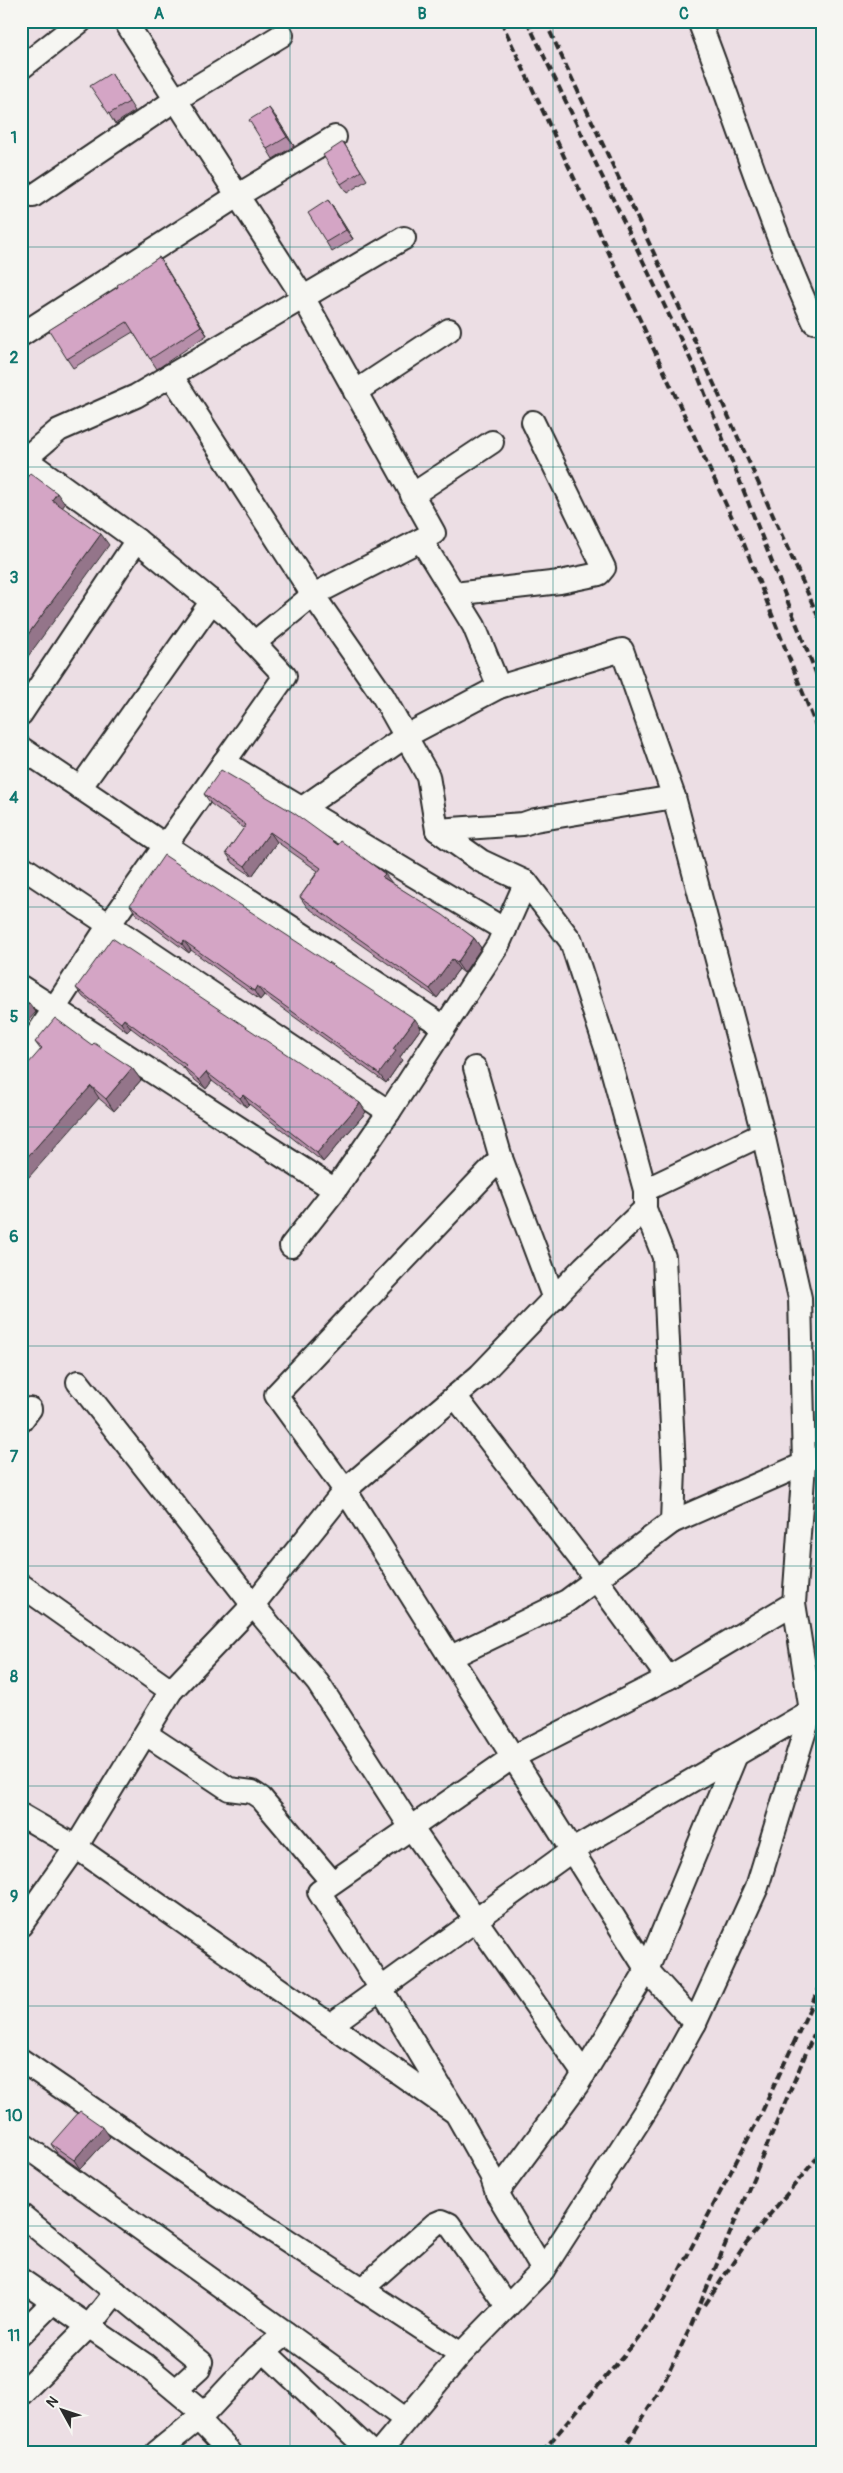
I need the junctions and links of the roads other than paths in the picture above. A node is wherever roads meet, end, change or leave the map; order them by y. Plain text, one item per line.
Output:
1 (81, 21) edge
2 (125, 21) edge
3 (699, 21) edge
4 (282, 35) dead end
5 (21, 68) edge
6 (175, 100) junction
7 (335, 137) dead end
8 (32, 196) dead end
9 (237, 196) junction
10 (404, 238) dead end
11 (302, 298) junction
12 (822, 319) edge
13 (450, 330) dead end
14 (21, 335) edge
15 (171, 375) junction
16 (355, 392) junction
17 (533, 422) dead end
18 (492, 442) dead end
19 (22, 459) edge
20 (412, 495) junction
21 (136, 540) junction
22 (421, 540) junction
23 (454, 594) junction
24 (313, 595) junction
25 (212, 601) junction
26 (254, 644) junction
27 (499, 686) junction
28 (21, 714) edge
29 (406, 736) junction
30 (21, 748) edge
31 (224, 762) junction
32 (80, 788) junction
33 (674, 798) junction
34 (301, 808) junction
35 (437, 830) junction
36 (165, 845) junction
37 (21, 866) edge
38 (526, 882) junction
39 (109, 925) junction
40 (505, 930) junction
41 (21, 987) edge
42 (54, 1009) junction
43 (444, 1027) junction
44 (21, 1059) edge
45 (475, 1068) dead end
46 (389, 1112) junction
47 (762, 1134) junction
48 (500, 1158) junction
49 (335, 1190) junction
50 (645, 1199) junction
51 (291, 1246) dead end
52 (554, 1299) junction
53 (78, 1382) dead end
54 (455, 1396) junction
55 (804, 1464) junction
56 (345, 1490) junction
57 (672, 1522) junction
58 (596, 1579) junction
59 (21, 1585) edge
60 (794, 1602) junction
61 (253, 1605) junction
62 (451, 1656) junction
63 (668, 1678) junction
64 (172, 1691) junction
65 (811, 1712) junction
66 (146, 1734) junction
67 (736, 1755) junction
68 (513, 1757) junction
69 (21, 1814) edge
70 (410, 1826) junction
71 (76, 1848) junction
72 (571, 1851) junction
73 (332, 1882) junction
74 (475, 1920) junction
75 (21, 1925) edge
76 (646, 1970) junction
77 (380, 1987) junction
78 (695, 2023) junction
79 (332, 2024) junction
80 (21, 2060) edge
81 (584, 2074) junction
82 (456, 2113) junction
83 (21, 2143) edge
84 (497, 2193) junction
85 (21, 2215) edge
86 (543, 2270) junction
87 (21, 2280) edge
88 (362, 2289) junction
89 (116, 2292) junction
90 (53, 2302) junction
91 (507, 2306) junction
92 (89, 2326) junction
93 (286, 2333) junction
94 (21, 2334) edge
95 (265, 2352) junction
96 (460, 2354) junction
97 (176, 2390) junction
98 (21, 2394) edge
99 (201, 2416) junction
100 (405, 2419) junction
101 (157, 2452) edge
102 (230, 2452) edge
103 (371, 2452) edge
104 (379, 2452) edge

1 - 5 street
2 - 6 street
3 - 12 street
4 - 6 street
6 - 8 street
6 - 9 street
7 - 9 street
9 - 11 street
9 - 14 street
10 - 11 street
11 - 15 street
11 - 16 street
13 - 16 street
15 - 19 street
15 - 24 street
16 - 20 street
17 - 23 street
18 - 20 street
19 - 21 street
20 - 22 street
21 - 25 street
21 - 28 street
22 - 23 street
22 - 24 street
23 - 27 street
24 - 26 street
24 - 29 street
25 - 26 street
25 - 32 street
26 - 31 street
27 - 29 street
27 - 33 street
29 - 34 street
29 - 35 street
30 - 32 street
31 - 34 street
31 - 36 street
32 - 36 street
33 - 35 street
33 - 47 street
34 - 40 street
35 - 38 street
36 - 39 street
36 - 43 street
37 - 39 street
38 - 40 street
38 - 50 street
39 - 42 street
39 - 46 street
40 - 43 street
41 - 42 street
42 - 44 street
42 - 49 street
43 - 46 street
45 - 48 street
46 - 49 street
47 - 50 street
47 - 55 street
48 - 52 street
48 - 56 street
49 - 51 street
50 - 52 street
50 - 57 street
52 - 54 street
53 - 61 street
54 - 56 street
54 - 58 street
55 - 57 street
55 - 60 street
56 - 61 street
56 - 62 street
57 - 58 street
58 - 62 street
58 - 63 street
59 - 64 street
60 - 63 street
60 - 65 street
61 - 64 street
61 - 70 street
62 - 68 street
63 - 68 street
64 - 66 street
65 - 67 street
65 - 78 street
66 - 71 street
66 - 73 street
67 - 72 street
67 - 76 street
68 - 70 street
68 - 72 street
69 - 71 street
70 - 73 street
70 - 74 street
71 - 75 street
71 - 79 street
72 - 74 street
72 - 76 street
73 - 77 street
74 - 77 street
74 - 81 street
76 - 78 street
76 - 81 street
77 - 79 street
77 - 82 street
78 - 86 street
79 - 82 street
80 - 88 street
81 - 84 street
82 - 84 street
83 - 93 street
84 - 86 street
85 - 89 street
86 - 91 street
87 - 90 street
88 - 91 street
88 - 96 street
89 - 92 street
89 - 97 street
90 - 92 street
90 - 94 street
91 - 96 street
92 - 97 street
92 - 98 street
93 - 95 street
93 - 100 street
95 - 99 street
95 - 103 street
96 - 100 street
97 - 99 street
99 - 101 street
99 - 102 street
100 - 104 street

